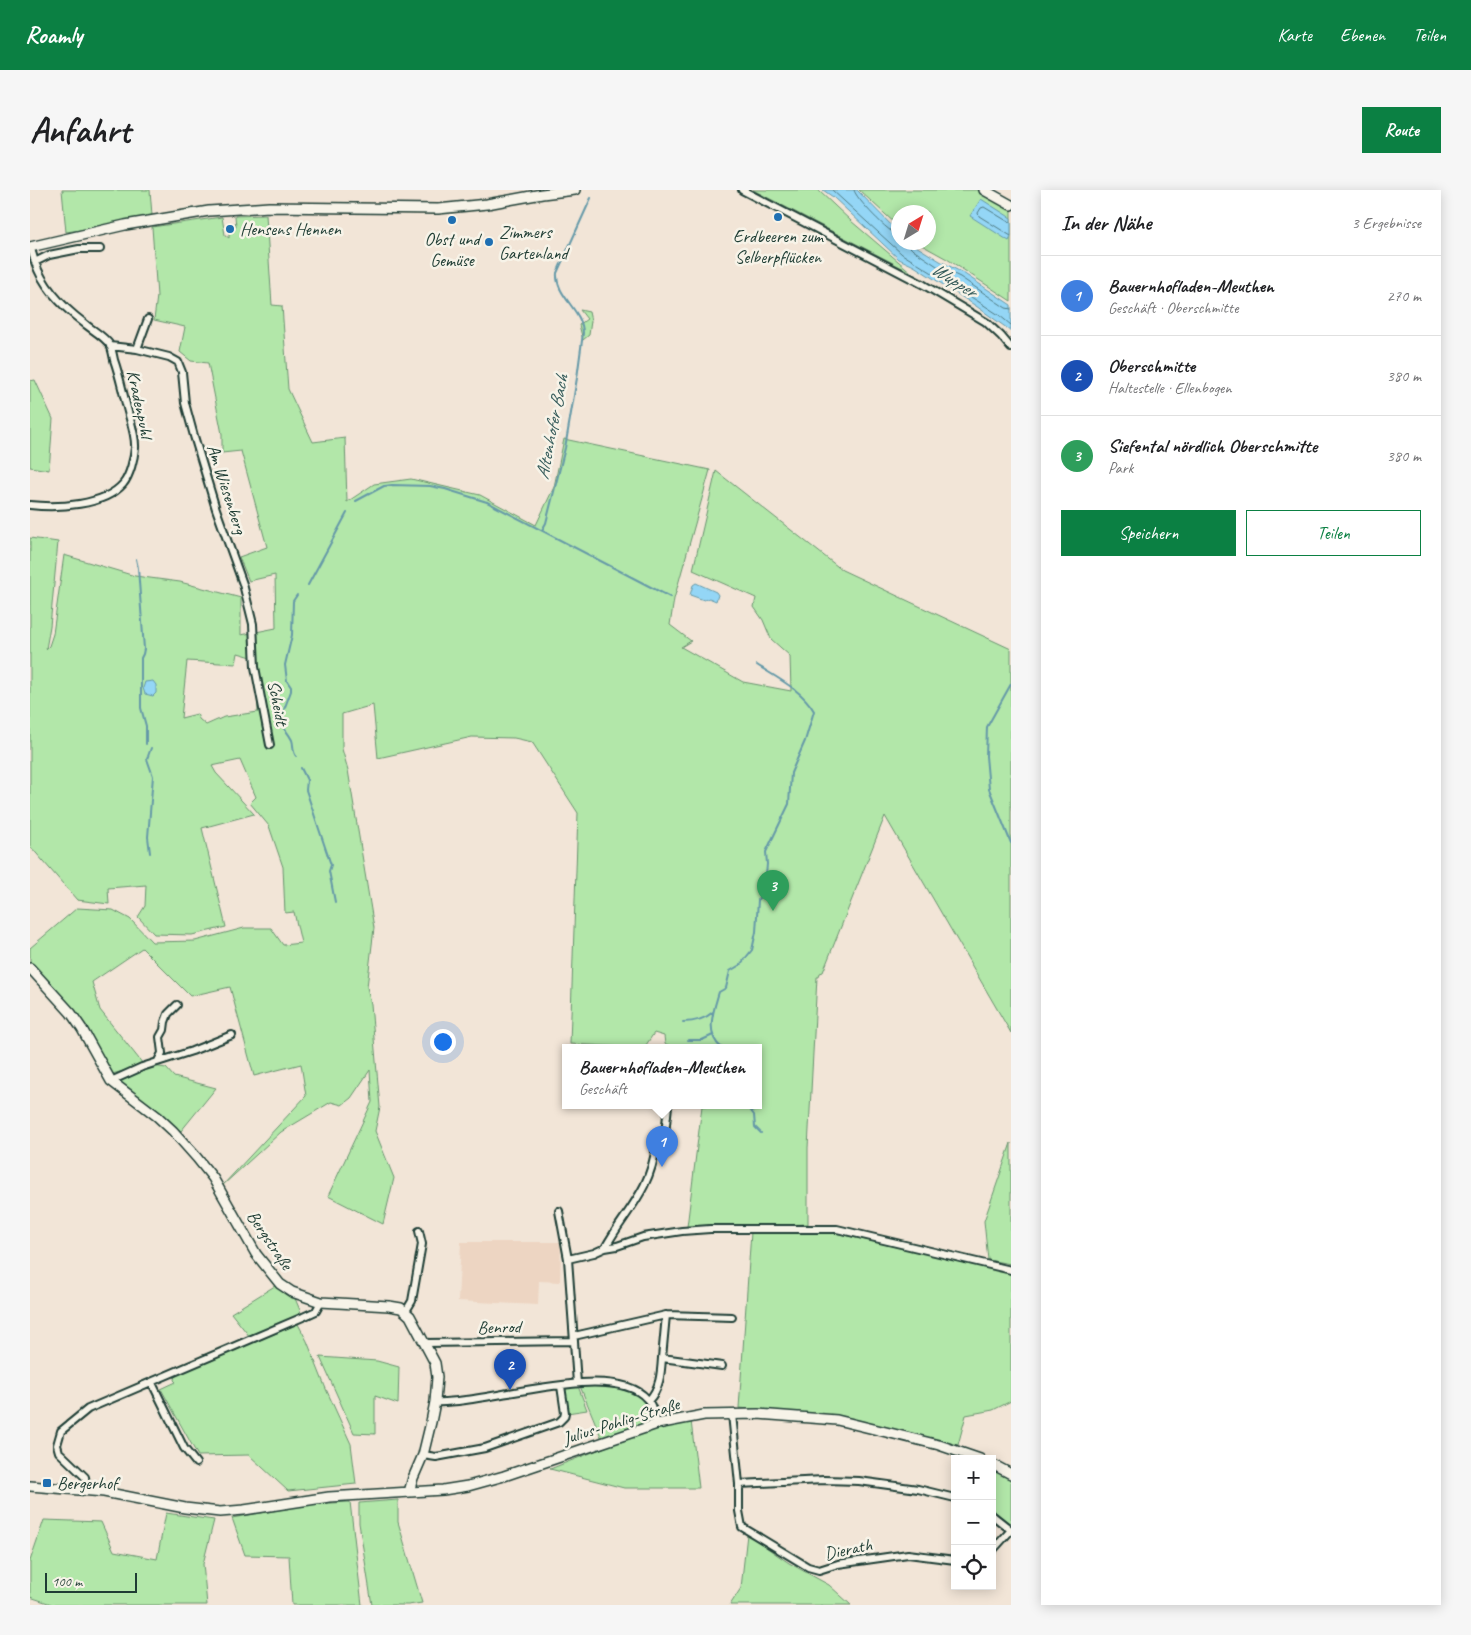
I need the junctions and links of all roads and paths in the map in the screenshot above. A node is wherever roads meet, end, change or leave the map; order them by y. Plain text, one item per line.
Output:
1 (576, 190) edge
2 (742, 190) edge
3 (984, 190) edge
4 (1011, 205) edge
5 (30, 247) edge
6 (100, 249) dead end
7 (35, 262) junction
8 (148, 319) dead end
9 (110, 346) junction
10 (1011, 348) edge
11 (137, 349) junction
12 (30, 505) edge
13 (255, 667) joint
14 (270, 745) dead end
15 (30, 968) edge
16 (177, 1006) dead end
17 (232, 1035) dead end
18 (158, 1061) junction
19 (111, 1081) junction
20 (668, 1109) edge
21 (559, 1211) dead end
22 (420, 1230) dead end
23 (605, 1248) junction
24 (568, 1259) junction
25 (1011, 1270) edge
26 (321, 1302) junction
27 (406, 1311) junction
28 (666, 1315) junction
29 (732, 1317) dead end
30 (574, 1338) junction
31 (425, 1343) junction
32 (662, 1358) junction
33 (722, 1366) dead end
34 (152, 1383) junction
35 (577, 1383) junction
36 (561, 1386) junction
37 (649, 1400) junction
38 (435, 1402) junction
39 (732, 1414) junction
40 (657, 1424) junction
41 (423, 1455) junction
42 (968, 1455) edge
43 (196, 1463) dead end
44 (996, 1466) edge
45 (1011, 1474) edge
46 (739, 1484) junction
47 (30, 1486) edge
48 (87, 1490) junction
49 (409, 1492) junction
50 (951, 1497) edge
51 (996, 1519) edge
52 (1011, 1530) edge
53 (996, 1546) edge
54 (951, 1559) edge

1 - 5 street
2 - 10 street
3 - 4 street
5 - 7 street, Kradenpuhl
6 - 7 street
7 - 9 street, Kradenpuhl
8 - 11 street
9 - 11 street, Am Wiesenberg
9 - 12 street, Kradenpuhl
11 - 13 street, Am Wiesenberg
13 - 14 street, Scheidt
15 - 19 street, Bergstraße
16 - 18 street
17 - 18 street
18 - 19 street
19 - 26 street, Bergstraße
20 - 23 street
21 - 24 street
22 - 27 street
23 - 24 street
23 - 25 street
24 - 30 street
26 - 27 street, Bergstraße
26 - 34 street
27 - 31 street
28 - 29 street, Benrod
28 - 30 street, Benrod
28 - 32 street
30 - 31 street, Benrod
30 - 35 street
31 - 38 street
32 - 33 street
32 - 37 street
34 - 43 street
34 - 48 street
35 - 36 street
35 - 37 street
36 - 38 street
36 - 41 street
37 - 40 street
38 - 41 street
39 - 40 street, Julius-Pohlig-Straße
39 - 42 street, Julius-Pohlig-Straße
39 - 46 street, Dierath
40 - 49 street, Julius-Pohlig-Straße
41 - 49 street
44 - 45 street
46 - 50 street
46 - 54 street, Dierath
47 - 48 street
48 - 49 street, Julius-Pohlig-Straße
51 - 52 street
52 - 53 street

